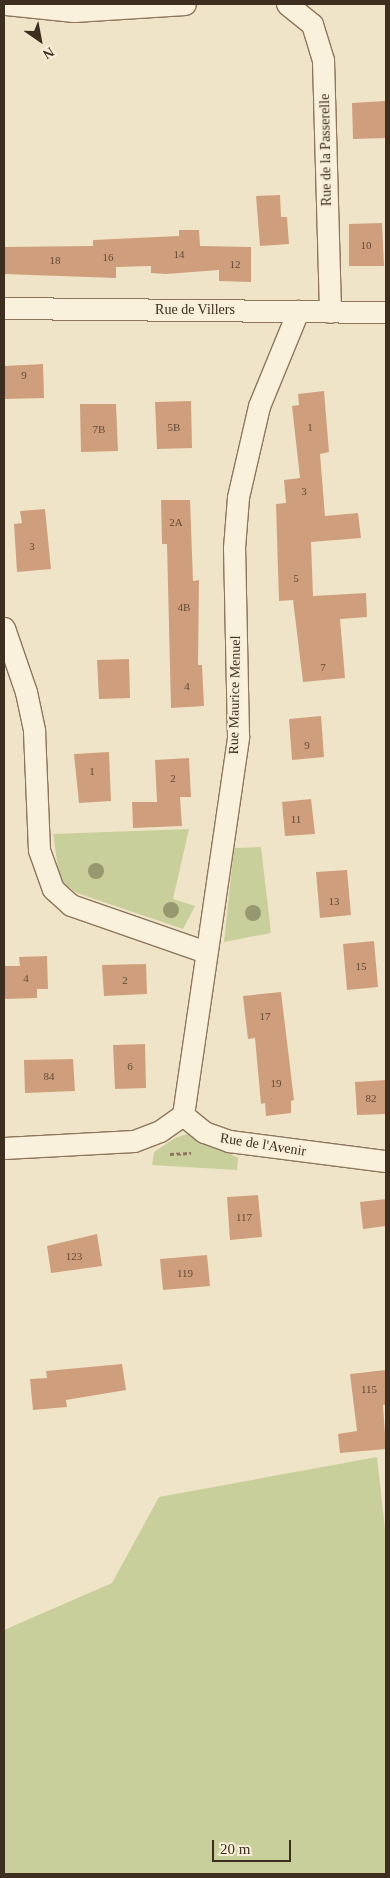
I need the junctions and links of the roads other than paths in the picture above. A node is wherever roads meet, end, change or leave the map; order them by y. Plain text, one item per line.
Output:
1 (6, 4) edge
2 (185, 4) edge
3 (287, 4) edge
4 (4, 308) edge
5 (298, 311) junction
6 (330, 312) junction
7 (386, 312) edge
8 (4, 628) edge
9 (206, 952) junction
10 (183, 1116) junction
11 (4, 1148) edge
12 (386, 1161) edge

1 - 2 street
3 - 6 street, Rue de la Passerelle
4 - 5 street, Rue de Villers
5 - 6 street, Rue de Villers
5 - 9 street, Rue Maurice Menuel
6 - 7 street, Rue de Villers
8 - 9 street
9 - 10 street, Rue Maurice Menuel
10 - 11 street
10 - 12 street, Rue de l'Avenir

